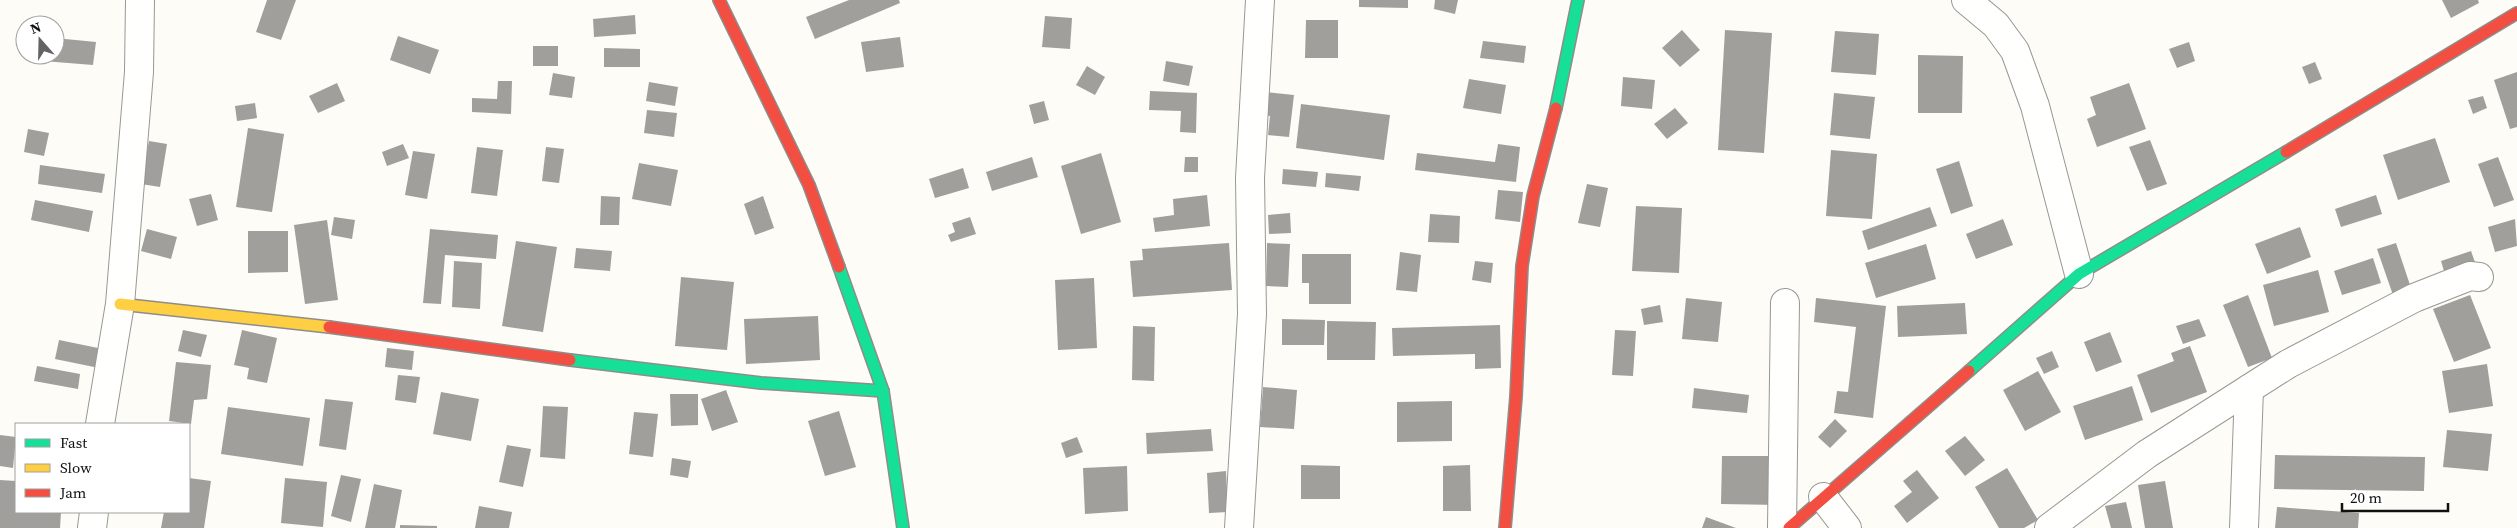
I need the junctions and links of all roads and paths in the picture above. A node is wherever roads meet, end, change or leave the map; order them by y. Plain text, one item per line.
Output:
1 (140, 0) edge
2 (719, 0) edge
3 (1260, 0) edge
4 (1578, 0) edge
5 (1966, 0) edge
6 (2517, 13) edge
7 (2080, 274) junction
8 (2480, 277) dead end
9 (1785, 303) dead end
10 (120, 304) junction
11 (2249, 390) junction
12 (883, 391) junction
13 (100, 423) edge
14 (1823, 497) junction
15 (94, 513) edge
16 (92, 528) edge
17 (903, 528) edge
18 (1239, 528) edge
19 (1505, 528) edge
20 (1782, 528) edge
21 (1789, 528) edge
22 (1847, 528) edge
23 (2050, 528) edge
24 (2244, 528) edge

1 - 10 street
2 - 12 street
3 - 18 street
4 - 19 street
5 - 7 street
6 - 7 street
7 - 14 street
8 - 11 street
9 - 20 street
10 - 12 street
10 - 13 street
11 - 23 street
11 - 24 street
12 - 17 street
14 - 21 street
14 - 22 street
15 - 16 street

